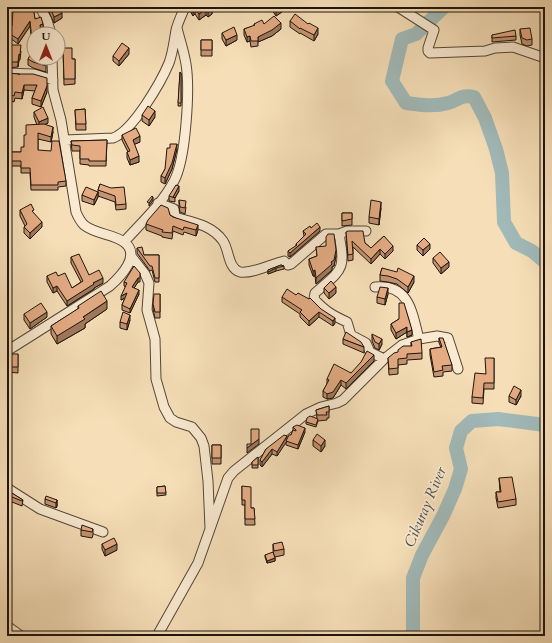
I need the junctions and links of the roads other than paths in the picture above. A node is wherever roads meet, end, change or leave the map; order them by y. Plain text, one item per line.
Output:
1 (40, 7) edge
2 (185, 7) edge
3 (398, 7) edge
4 (49, 26) edge
5 (176, 28) junction
6 (545, 58) edge
7 (52, 66) edge
8 (7, 73) edge
9 (53, 80) junction
10 (65, 140) junction
11 (158, 203) junction
12 (366, 231) dead end
13 (339, 234) junction
14 (124, 242) junction
15 (131, 256) junction
16 (375, 287) dead end
17 (419, 339) junction
18 (7, 351) edge
19 (384, 359) junction
20 (458, 369) dead end
21 (7, 488) edge
22 (103, 532) dead end
23 (210, 532) junction
24 (7, 626) edge
25 (20, 636) edge
26 (156, 636) edge

1 - 4 street
2 - 5 street
3 - 6 street
5 - 10 street
5 - 11 street
7 - 9 street
8 - 9 street
9 - 10 street
10 - 14 street
11 - 13 street
11 - 14 street
12 - 13 street
13 - 19 street
14 - 15 street
15 - 18 street
15 - 23 street
16 - 17 street
17 - 19 street
17 - 20 street
19 - 23 street
21 - 22 street
23 - 26 street
24 - 25 street

